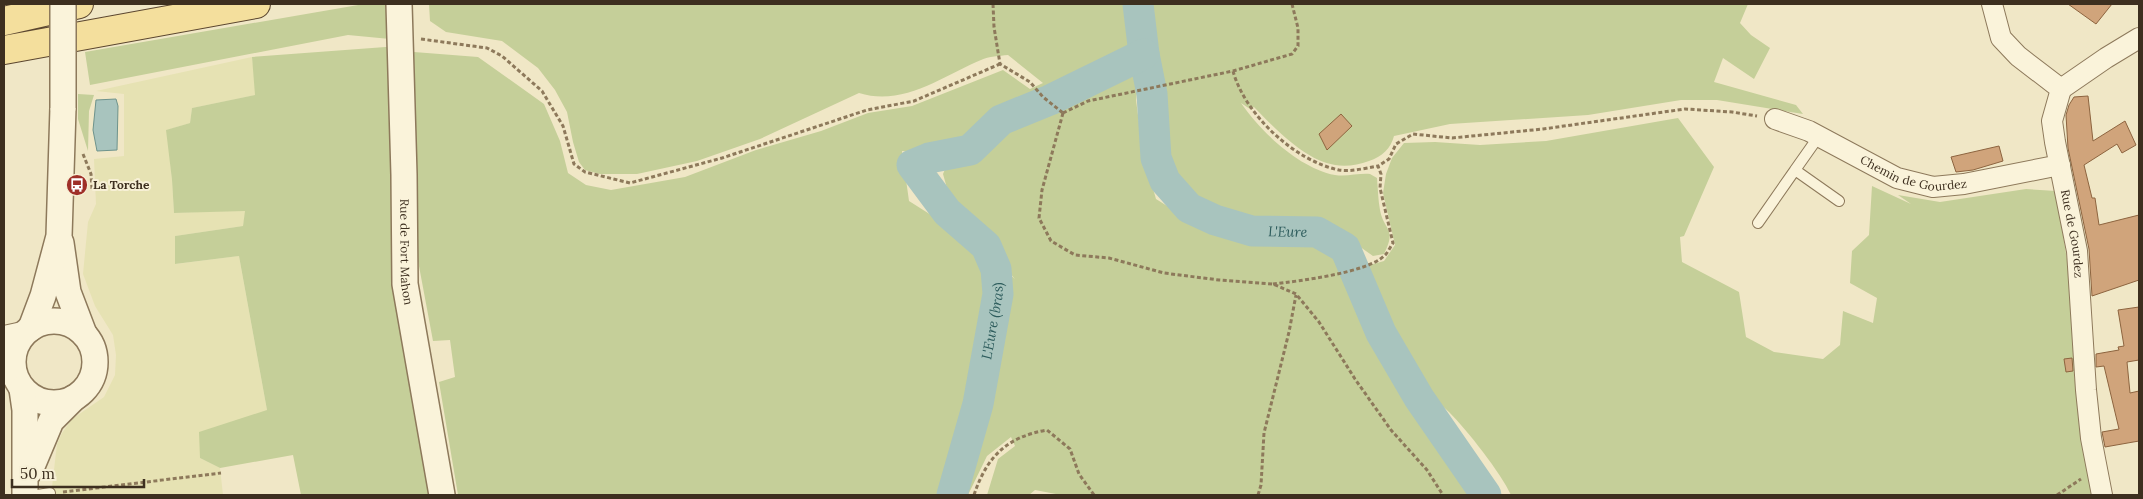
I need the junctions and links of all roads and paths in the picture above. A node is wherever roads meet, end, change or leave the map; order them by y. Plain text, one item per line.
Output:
1 (63, 4) edge
2 (79, 4) edge
3 (256, 4) edge
4 (399, 4) edge
5 (993, 4) edge
6 (1292, 4) edge
7 (1992, 4) edge
8 (4, 20) edge
9 (2139, 38) edge
10 (418, 39) dead end
11 (4, 50) edge
12 (1000, 64) junction
13 (1233, 71) junction
14 (2061, 89) junction
15 (1063, 113) junction
16 (1775, 119) joint
17 (1819, 136) junction
18 (2060, 165) junction
19 (1378, 166) junction
20 (1795, 170) junction
21 (1839, 201) dead end
22 (1758, 223) dead end
23 (58, 236) junction
24 (1273, 284) junction
25 (1296, 294) junction
26 (20, 332) edge
27 (84, 334) junction
28 (15, 380) edge
29 (74, 398) junction
30 (221, 474) dead end
31 (2098, 474) junction
32 (30, 492) edge
33 (50, 494) joint
34 (442, 495) edge
35 (974, 495) edge
36 (1094, 495) edge
37 (1258, 495) edge
38 (1443, 495) edge
39 (2057, 495) edge
40 (2102, 495) edge

1 - 23 street, bridge
2 - 8 main road
3 - 11 main road
4 - 34 street, Rue de Fort Mahon
5 - 12 path
6 - 13 path
7 - 14 street
9 - 14 street
10 - 12 path
12 - 15 path
13 - 15 path
13 - 19 path
14 - 18 street, Rue de Gourdez
15 - 24 path
16 - 17 street, Chemin de Gourdez
16 - 19 path
17 - 18 street, Chemin de Gourdez
17 - 20 lane
18 - 31 street, Rue de Gourdez
19 - 24 path
20 - 21 lane
20 - 22 lane
23 - 26 street
23 - 27 street
24 - 25 path
25 - 37 path
25 - 38 path
26 - 27 street
26 - 28 street
27 - 29 street
28 - 29 street
28 - 32 street
29 - 32 street
30 - 33 path
31 - 39 path
31 - 40 street, Rue de Gourdez
32 - 33 lane
35 - 36 path

